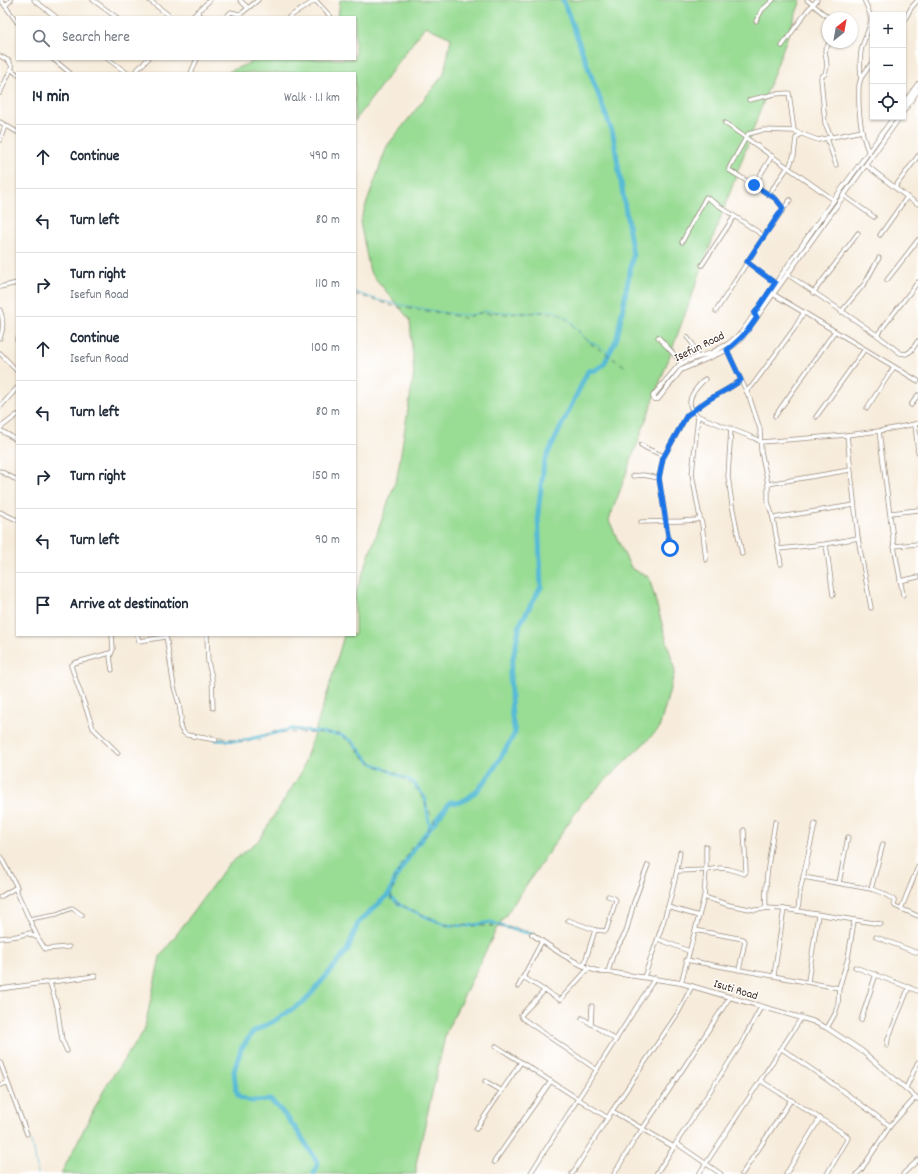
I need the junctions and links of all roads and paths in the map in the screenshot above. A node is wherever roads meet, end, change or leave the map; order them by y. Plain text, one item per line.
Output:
1 (1, 0) edge
2 (11, 0) edge
3 (34, 0) edge
4 (93, 0) edge
5 (149, 0) edge
6 (210, 0) edge
7 (240, 0) edge
8 (258, 0) edge
9 (316, 0) edge
10 (773, 0) edge
11 (807, 0) edge
12 (817, 0) edge
13 (864, 0) edge
14 (918, 0) edge
15 (813, 4) junction
16 (5, 6) junction
17 (248, 8) junction
18 (197, 12) junction
19 (822, 12) edge
20 (55, 16) edge
21 (115, 16) edge
22 (170, 16) edge
23 (193, 16) edge
24 (201, 16) edge
25 (227, 16) edge
26 (291, 16) edge
27 (330, 16) edge
28 (906, 17) edge
29 (16, 21) edge
30 (756, 21) dead end
31 (782, 46) dead end
32 (826, 48) edge
33 (0, 56) edge
34 (54, 60) edge
35 (109, 60) edge
36 (147, 60) edge
37 (197, 60) edge
38 (870, 65) edge
39 (12, 70) junction
40 (69, 72) edge
41 (126, 72) edge
42 (135, 72) edge
43 (191, 72) edge
44 (16, 73) edge
45 (861, 78) junction
46 (918, 84) edge
47 (918, 90) edge
48 (0, 94) edge
49 (749, 100) dead end
50 (906, 101) edge
51 (906, 108) edge
52 (892, 120) edge
53 (898, 120) edge
54 (0, 122) edge
55 (725, 123) dead end
56 (5, 126) junction
57 (794, 131) junction
58 (862, 131) junction
59 (16, 132) edge
60 (801, 134) junction
61 (746, 136) junction
62 (829, 138) junction
63 (0, 140) edge
64 (869, 153) junction
65 (772, 156) junction
66 (918, 156) edge
67 (836, 165) dead end
68 (866, 165) junction
69 (789, 166) junction
70 (754, 185) junction
71 (895, 188) junction
72 (769, 194) junction
73 (843, 195) junction
74 (907, 197) junction
75 (790, 200) dead end
76 (834, 200) junction
77 (918, 204) edge
78 (783, 208) junction
79 (734, 217) junction
80 (874, 217) dead end
81 (858, 233) dead end
82 (880, 235) dead end
83 (764, 236) junction
84 (918, 240) edge
85 (682, 242) dead end
86 (879, 258) dead end
87 (747, 262) junction
88 (702, 265) dead end
89 (787, 274) junction
90 (887, 280) dead end
91 (918, 282) edge
92 (16, 283) edge
93 (775, 283) junction
94 (0, 286) edge
95 (813, 293) junction
96 (773, 294) junction
97 (0, 310) edge
98 (716, 311) dead end
99 (804, 312) junction
100 (841, 312) junction
101 (755, 316) junction
102 (835, 331) junction
103 (877, 335) junction
104 (658, 337) dead end
105 (687, 337) dead end
106 (0, 338) edge
107 (918, 342) edge
108 (865, 349) junction
109 (727, 350) junction
110 (0, 353) edge
111 (697, 357) junction
112 (682, 363) junction
113 (894, 367) junction
114 (16, 371) edge
115 (705, 379) dead end
116 (741, 380) junction
117 (918, 380) edge
118 (16, 389) edge
119 (746, 391) junction
120 (918, 395) edge
121 (1, 404) edge
122 (911, 405) dead end
123 (867, 408) dead end
124 (693, 412) junction
125 (16, 416) edge
126 (698, 416) junction
127 (775, 416) dead end
128 (816, 418) dead end
129 (916, 424) edge
130 (731, 428) junction
131 (0, 429) edge
132 (879, 431) junction
133 (847, 435) junction
134 (16, 439) edge
135 (761, 442) junction
136 (641, 445) dead end
137 (918, 452) edge
138 (664, 456) junction
139 (850, 470) junction
140 (0, 471) edge
141 (633, 476) dead end
142 (659, 478) junction
143 (16, 479) edge
144 (768, 484) junction
145 (854, 505) junction
146 (918, 510) edge
147 (0, 512) edge
148 (890, 514) junction
149 (700, 518) junction
150 (773, 518) junction
151 (16, 520) edge
152 (665, 521) junction
153 (641, 522) dead end
154 (858, 538) junction
155 (826, 544) junction
156 (918, 544) edge
157 (894, 546) junction
158 (670, 548) dead end
159 (779, 549) junction
160 (742, 554) dead end
161 (706, 560) dead end
162 (781, 564) dead end
163 (918, 577) edge
164 (900, 581) junction
165 (833, 595) dead end
166 (903, 595) dead end
167 (871, 608) dead end
168 (112, 636) edge
169 (137, 636) edge
170 (166, 636) edge
171 (207, 636) edge
172 (110, 653) junction
173 (112, 670) dead end
174 (213, 708) dead end
175 (216, 740) dead end
176 (118, 753) dead end
177 (775, 822) dead end
178 (815, 824) dead end
179 (744, 830) dead end
180 (848, 837) dead end
181 (883, 844) dead end
182 (706, 846) dead end
183 (680, 852) dead end
184 (0, 856) edge
185 (648, 865) dead end
186 (918, 867) edge
187 (706, 870) junction
188 (678, 871) junction
189 (803, 877) junction
190 (839, 883) junction
191 (15, 888) junction
192 (871, 889) junction
193 (608, 896) dead end
194 (0, 897) edge
195 (704, 897) junction
196 (668, 907) junction
197 (766, 908) junction
198 (784, 909) junction
199 (901, 909) junction
200 (44, 911) dead end
201 (798, 911) junction
202 (82, 915) dead end
203 (818, 915) junction
204 (42, 916) junction
205 (699, 916) junction
206 (918, 916) edge
207 (29, 919) junction
208 (568, 920) dead end
209 (854, 921) junction
210 (881, 924) dead end
211 (34, 929) junction
212 (595, 930) junction
213 (695, 930) junction
214 (29, 934) junction
215 (532, 934) dead end
216 (876, 936) dead end
217 (0, 938) edge
218 (38, 938) junction
219 (658, 939) junction
220 (542, 941) junction
221 (69, 947) dead end
222 (688, 951) junction
223 (918, 952) edge
224 (686, 960) junction
225 (584, 965) junction
226 (855, 967) dead end
227 (589, 968) junction
228 (739, 970) junction
229 (608, 972) junction
230 (876, 974) junction
231 (774, 975) junction
232 (95, 976) dead end
233 (523, 977) junction
234 (644, 977) junction
235 (655, 978) junction
236 (808, 981) junction
237 (50, 983) junction
238 (681, 983) junction
239 (692, 986) junction
240 (518, 987) dead end
241 (909, 987) junction
242 (839, 988) junction
243 (0, 989) edge
244 (545, 990) junction
245 (918, 991) edge
246 (730, 997) junction
247 (592, 1006) dead end
248 (761, 1007) junction
249 (802, 1017) junction
250 (582, 1018) dead end
251 (861, 1020) dead end
252 (591, 1024) junction
253 (828, 1028) junction
254 (616, 1040) junction
255 (496, 1046) dead end
256 (887, 1046) dead end
257 (782, 1049) junction
258 (67, 1051) dead end
259 (0, 1062) edge
260 (521, 1062) junction
261 (918, 1062) edge
262 (597, 1070) junction
263 (485, 1081) dead end
264 (551, 1081) junction
265 (761, 1081) junction
266 (7, 1082) junction
267 (0, 1085) edge
268 (906, 1088) junction
269 (502, 1091) junction
270 (917, 1098) edge
271 (578, 1099) junction
272 (791, 1100) junction
273 (612, 1111) junction
274 (608, 1118) junction
275 (820, 1118) junction
276 (890, 1126) junction
277 (642, 1128) junction
278 (476, 1129) dead end
279 (27, 1134) dead end
280 (675, 1145) junction
281 (918, 1160) edge
282 (494, 1162) dead end
283 (706, 1164) junction
284 (530, 1174) edge
285 (572, 1174) edge
286 (614, 1174) edge
287 (656, 1174) edge
288 (699, 1174) edge
289 (722, 1174) edge
290 (742, 1174) edge
291 (786, 1174) edge
292 (826, 1174) edge
293 (857, 1174) edge
294 (903, 1174) edge

1 - 16 street
2 - 16 street
3 - 20 street
4 - 21 street
5 - 22 street
6 - 18 street
7 - 17 street
8 - 17 street
9 - 26 street
9 - 27 street
10 - 30 street
11 - 15 street
12 - 15 street
13 - 45 street
14 - 28 street
15 - 19 street
15 - 31 street
16 - 29 street
17 - 25 street
18 - 23 street
18 - 24 street
32 - 62 street
33 - 39 street
34 - 40 street
35 - 41 street
36 - 42 street
37 - 43 street
38 - 45 street
39 - 44 street
39 - 48 street
45 - 58 street
46 - 50 street
47 - 51 street
49 - 57 street
52 - 64 street, Isefun Road
53 - 68 street, Isefun Road
54 - 56 street
55 - 61 street
56 - 59 street
56 - 63 street
57 - 60 street
57 - 61 street
58 - 62 street
58 - 64 street
60 - 62 street
60 - 69 street
61 - 65 street
61 - 70 street
62 - 67 street
64 - 76 street, Isefun Road
65 - 69 street
65 - 70 street
66 - 71 street
68 - 71 street
68 - 73 street, Isefun Road
69 - 72 street
69 - 76 street
70 - 72 street
71 - 74 street
72 - 78 street
73 - 80 street
73 - 89 street, Isefun Road
74 - 77 street
74 - 82 street
75 - 78 street
76 - 93 street, Isefun Road
78 - 83 street
79 - 83 street
79 - 85 street
79 - 88 street
81 - 95 street
83 - 87 street
84 - 90 street
86 - 100 street
87 - 93 street
87 - 98 street
89 - 95 street
89 - 96 street, Isefun Road
91 - 103 street
92 - 94 street
93 - 101 street, Isefun Road
95 - 100 street
96 - 99 street
96 - 101 street, Isefun Road
97 - 106 street
99 - 102 street
99 - 119 street
100 - 103 street
101 - 109 street, Isefun Road
101 - 111 street, Isefun Road
102 - 108 street
102 - 127 street
103 - 107 street
104 - 112 street
105 - 111 street
108 - 113 street
108 - 128 street
109 - 112 street, Isefun Road
109 - 116 street
110 - 114 street
111 - 112 street, Isefun Road
113 - 117 street
113 - 123 street
115 - 124 street
116 - 119 street
116 - 124 street
118 - 121 street
119 - 135 street
120 - 122 street
124 - 126 street
124 - 138 street
125 - 131 street
126 - 130 street
126 - 149 street
129 - 132 street
129 - 137 street
130 - 135 street
130 - 160 street
131 - 134 street
132 - 133 street
132 - 148 street
133 - 135 street
133 - 139 street
135 - 144 street
136 - 138 street
138 - 142 street
139 - 144 street
139 - 145 street
140 - 143 street
141 - 142 street
142 - 152 street
144 - 150 street
145 - 150 street
145 - 154 street
146 - 148 street
147 - 151 street
148 - 157 street
149 - 152 street
149 - 161 street
150 - 159 street
152 - 153 street
152 - 158 street
154 - 155 street
154 - 167 street
155 - 159 street
155 - 165 street
156 - 157 street
157 - 164 street
159 - 162 street
163 - 164 street
164 - 166 street
168 - 172 street
169 - 170 street
170 - 175 street
171 - 174 street
172 - 173 street
172 - 176 street
177 - 197 street
178 - 189 street
179 - 187 street
180 - 190 street
181 - 192 street
182 - 187 street
183 - 188 street
184 - 191 street
185 - 229 street
186 - 199 street
187 - 188 street
187 - 195 street
188 - 196 street
189 - 190 street
189 - 201 street
190 - 192 street
191 - 194 street
191 - 207 street
192 - 199 street
193 - 212 street
195 - 197 street
195 - 205 street
196 - 205 street
196 - 219 street
197 - 198 street
198 - 201 street
198 - 231 street
199 - 206 street
200 - 204 street
201 - 203 street
202 - 204 street
203 - 209 street
203 - 236 street
204 - 207 street
205 - 213 street
207 - 211 street
208 - 212 street
209 - 210 street
209 - 242 street
211 - 214 street
211 - 218 street
212 - 225 street
213 - 222 street
213 - 228 street
214 - 217 street
214 - 218 street
215 - 220 street, Isuti Road
216 - 223 street
218 - 221 street
219 - 222 street
219 - 234 street
220 - 225 street, Isuti Road
220 - 233 street
222 - 224 street
224 - 228 street
224 - 238 street
225 - 227 street, Isuti Road
226 - 230 street
227 - 229 street, Isuti Road
227 - 244 street
228 - 231 street
229 - 234 street, Isuti Road
230 - 241 street
230 - 251 street
231 - 236 street
232 - 237 street
233 - 240 street
233 - 244 street
234 - 235 street, Isuti Road
235 - 238 street, Isuti Road
235 - 254 street
236 - 242 street
237 - 243 street
237 - 258 street
238 - 239 street, Isuti Road
239 - 246 street, Isuti Road
239 - 273 street
241 - 245 street
241 - 256 street
242 - 253 street
244 - 262 street
246 - 248 street, Isuti Road
246 - 277 street
247 - 252 street
248 - 249 street, Isuti Road
248 - 280 street
249 - 253 street, Isuti Road
249 - 257 street
250 - 252 street
252 - 254 street
253 - 268 street, Isuti Road
254 - 262 street
255 - 260 street
257 - 265 street
257 - 276 street
259 - 266 street
260 - 264 street
260 - 269 street
261 - 268 street
262 - 271 street
263 - 269 street
264 - 271 street
264 - 282 street
265 - 272 street
265 - 283 street
266 - 267 street
266 - 279 street
268 - 270 street, Isuti Road
269 - 278 street
270 - 276 street
271 - 274 street
271 - 284 street
272 - 275 street
272 - 290 street
273 - 274 street
273 - 277 street
274 - 285 street
275 - 291 street
275 - 292 street
276 - 293 street
277 - 280 street
277 - 286 street
280 - 283 street
280 - 287 street
281 - 294 street
283 - 288 street
283 - 289 street

